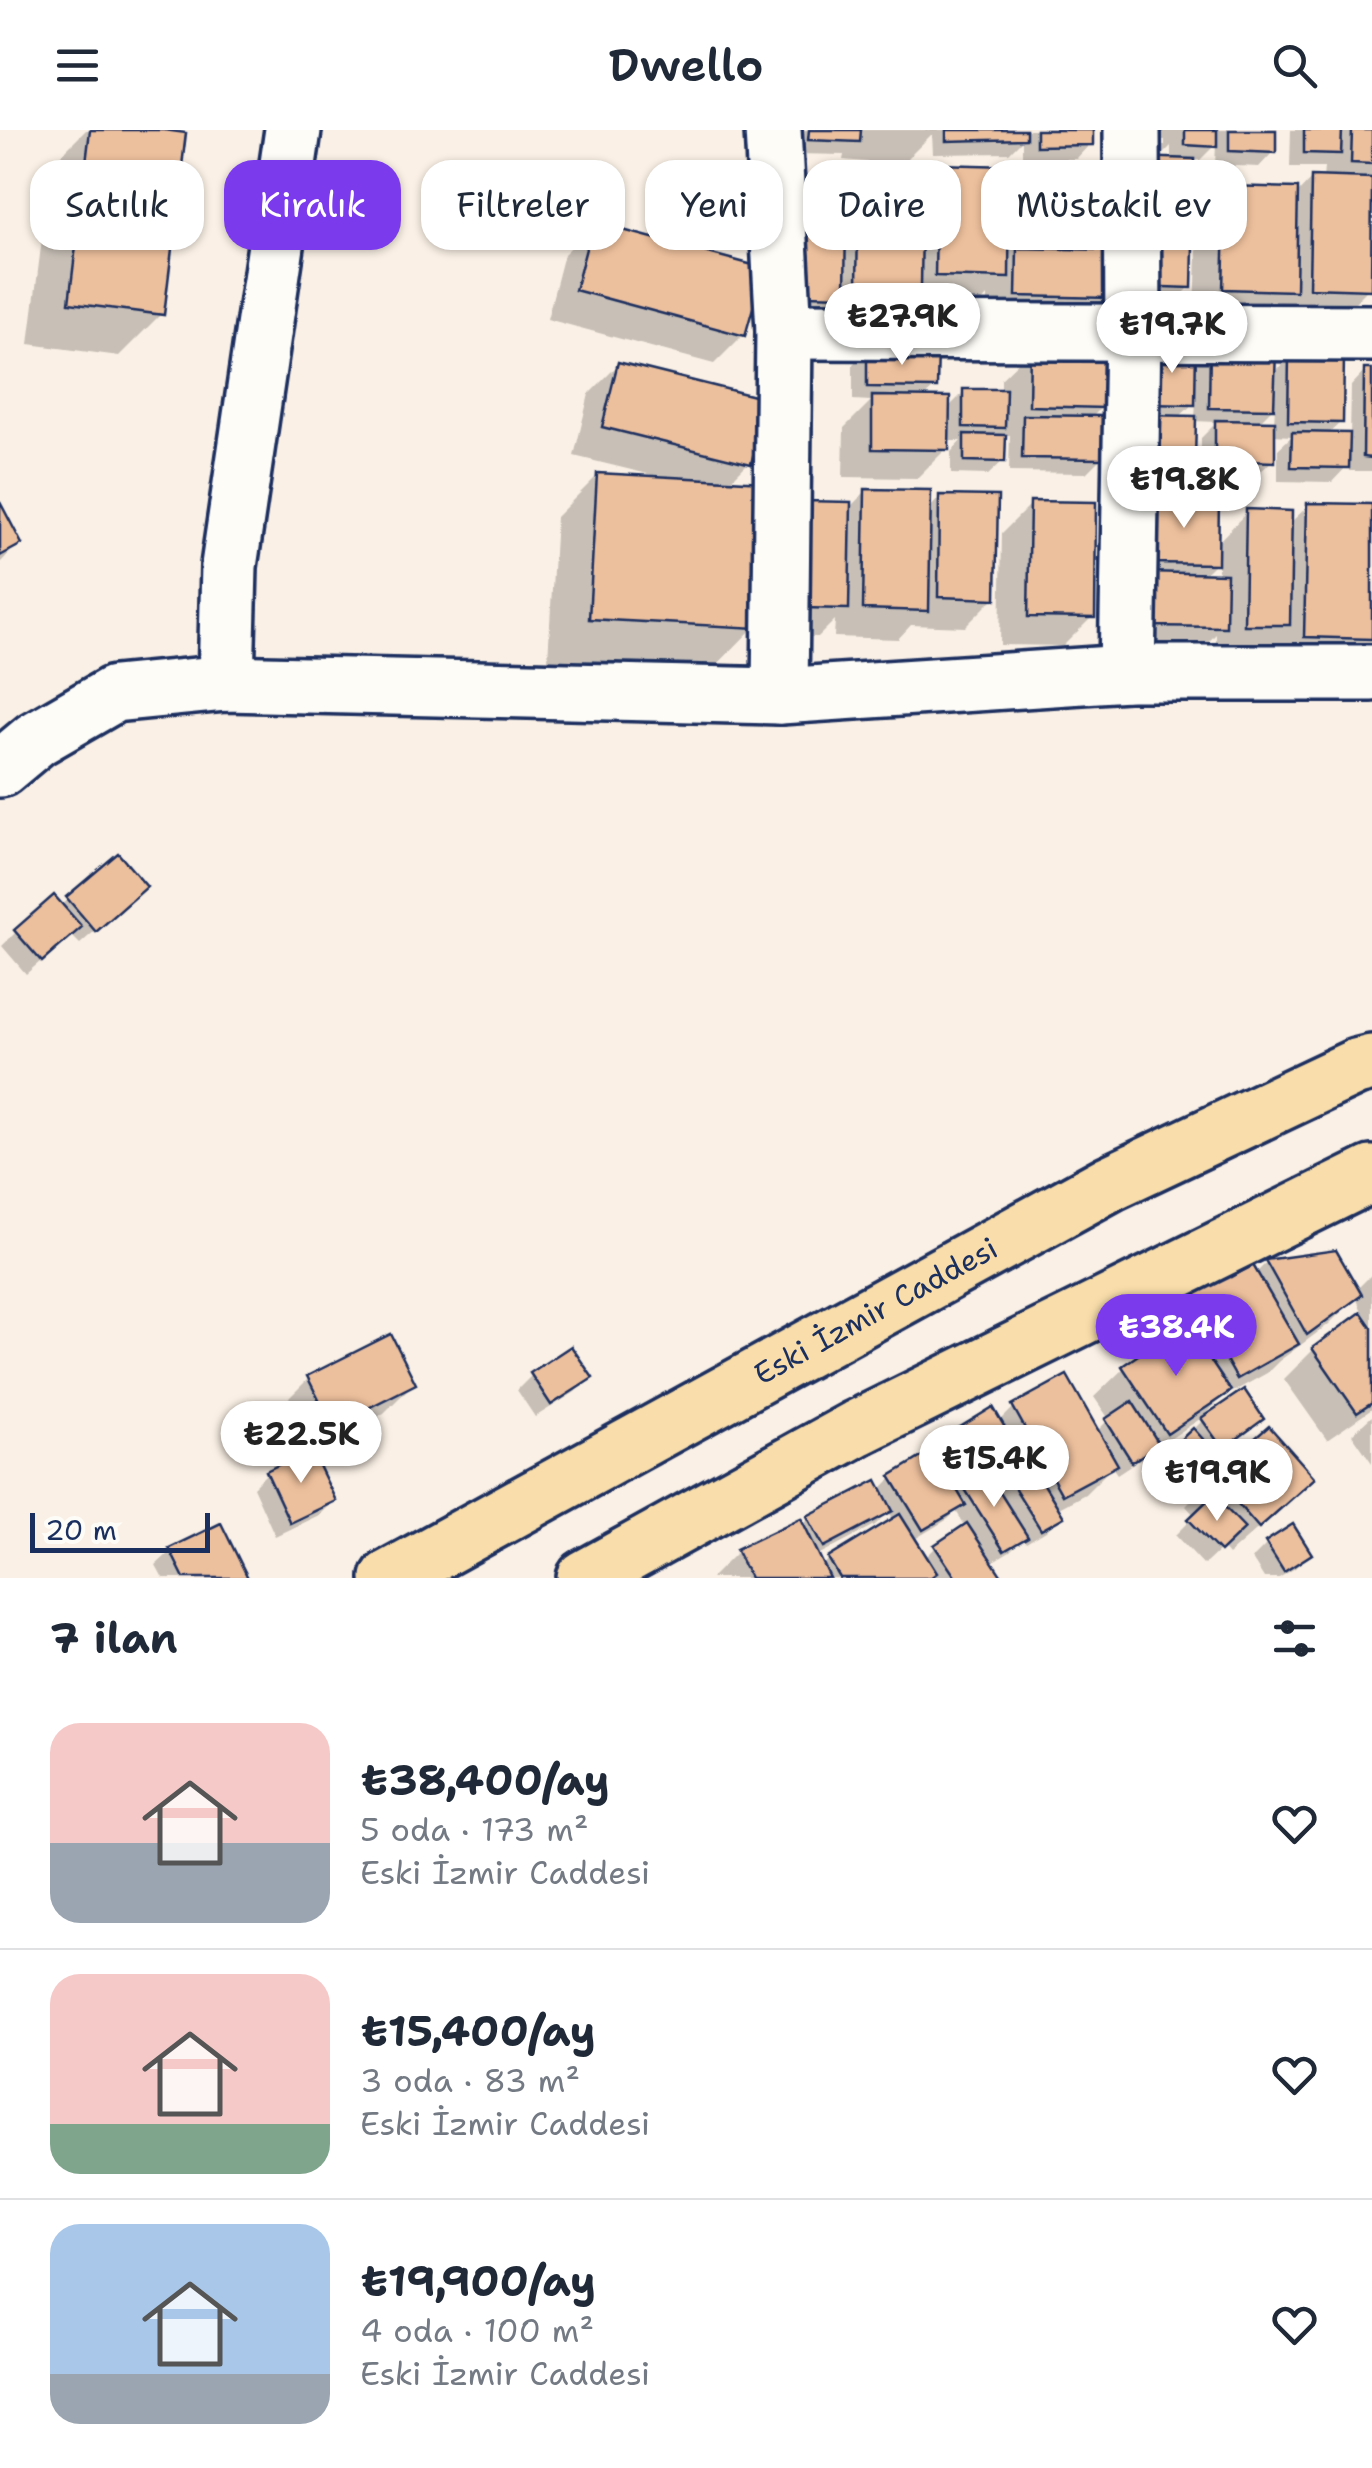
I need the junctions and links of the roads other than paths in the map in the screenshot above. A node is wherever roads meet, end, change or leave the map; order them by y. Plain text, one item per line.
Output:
1 (293, 130) edge
2 (773, 130) edge
3 (1132, 130) edge
4 (784, 331) junction
5 (1133, 333) junction
6 (1372, 333) edge
7 (1127, 673) junction
8 (1372, 673) edge
9 (226, 683) junction
10 (780, 696) junction
11 (0, 769) edge
12 (1366, 1072) edge
13 (1372, 1174) edge
14 (389, 1578) edge
15 (584, 1578) edge

1 - 9 street
2 - 4 street
3 - 5 street
4 - 5 street
4 - 10 street
5 - 6 street
5 - 7 street
7 - 8 street
7 - 10 street
9 - 10 street
9 - 11 street
12 - 14 main road, Eski İzmir Caddesi
13 - 15 main road

